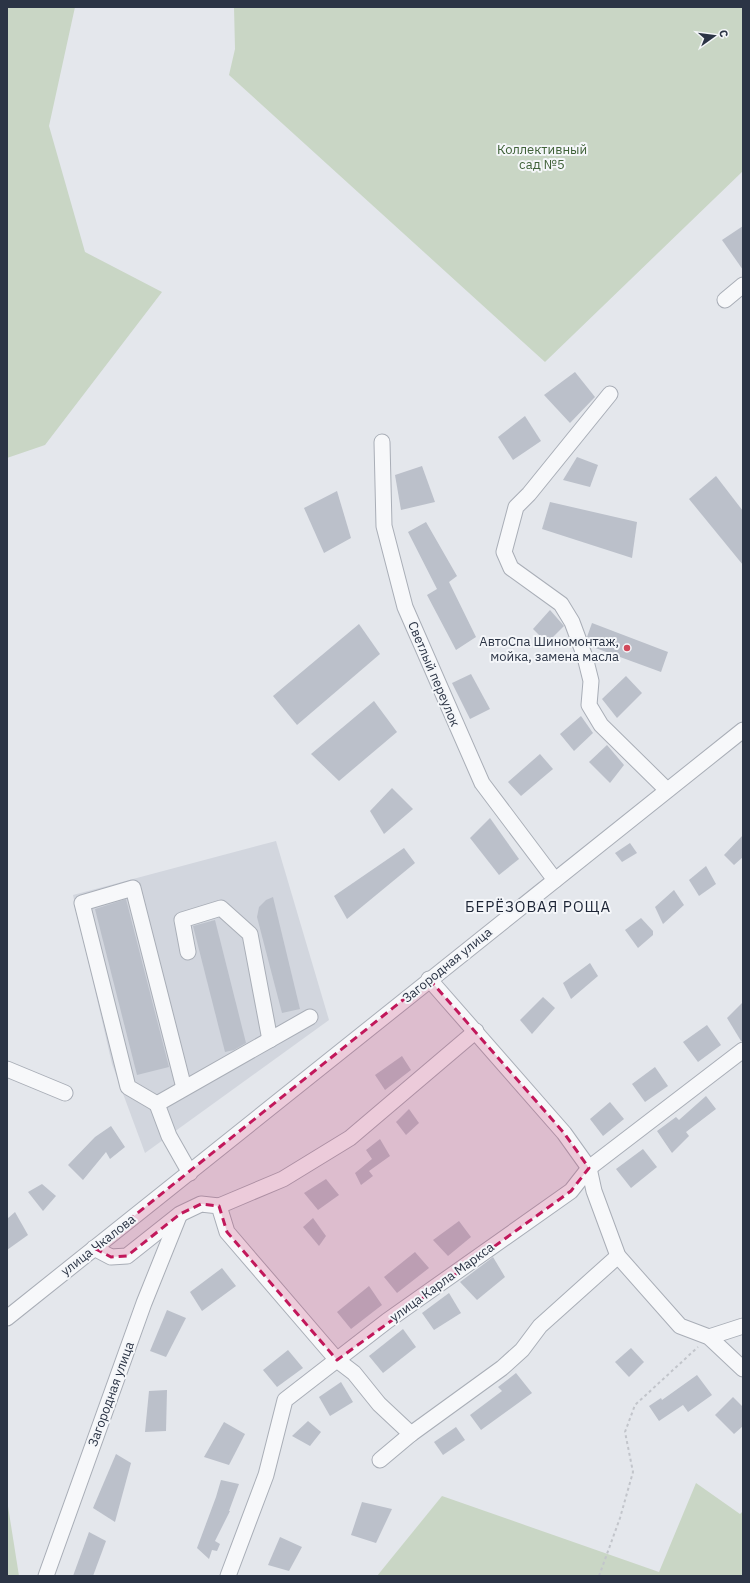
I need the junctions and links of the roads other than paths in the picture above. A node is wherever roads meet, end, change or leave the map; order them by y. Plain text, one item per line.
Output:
1 (743, 285) edge
2 (725, 300) dead end
3 (610, 394) dead end
4 (382, 442) dead end
5 (743, 730) edge
6 (667, 790) junction
7 (555, 880) junction
8 (188, 952) dead end
9 (429, 980) junction
10 (310, 1017) dead end
11 (476, 1031) junction
12 (270, 1040) junction
13 (743, 1050) edge
14 (7, 1069) edge
15 (184, 1088) junction
16 (66, 1093) dead end
17 (157, 1104) junction
18 (589, 1168) junction
19 (190, 1173) junction
20 (219, 1206) junction
21 (180, 1214) junction
22 (94, 1248) junction
23 (618, 1256) junction
24 (7, 1318) edge
25 (743, 1326) edge
26 (709, 1337) junction
27 (337, 1360) junction
28 (743, 1369) edge
29 (411, 1434) junction
30 (380, 1460) dead end
31 (46, 1576) edge
32 (228, 1576) edge

1 - 2 street
3 - 6 street
4 - 7 street, Светлый переулок
5 - 6 street, Загородная улица
6 - 7 street, Загородная улица
7 - 9 street, Загородная улица
8 - 12 street
9 - 11 street
9 - 19 street, Загородная улица
10 - 12 street
11 - 18 street
11 - 20 street
12 - 15 street
13 - 18 street, улица Карла Маркса
14 - 16 street
15 - 17 street
15 - 17 street
17 - 19 street
18 - 23 street
18 - 27 street, улица Карла Маркса
19 - 22 street, улица Чкалова
20 - 21 street
20 - 27 street
21 - 22 street
21 - 31 street, Загородная улица
22 - 24 street, улица Чкалова
23 - 26 street
23 - 29 street
25 - 26 street
26 - 28 street
27 - 29 street
27 - 32 street, улица Карла Маркса
29 - 30 street

